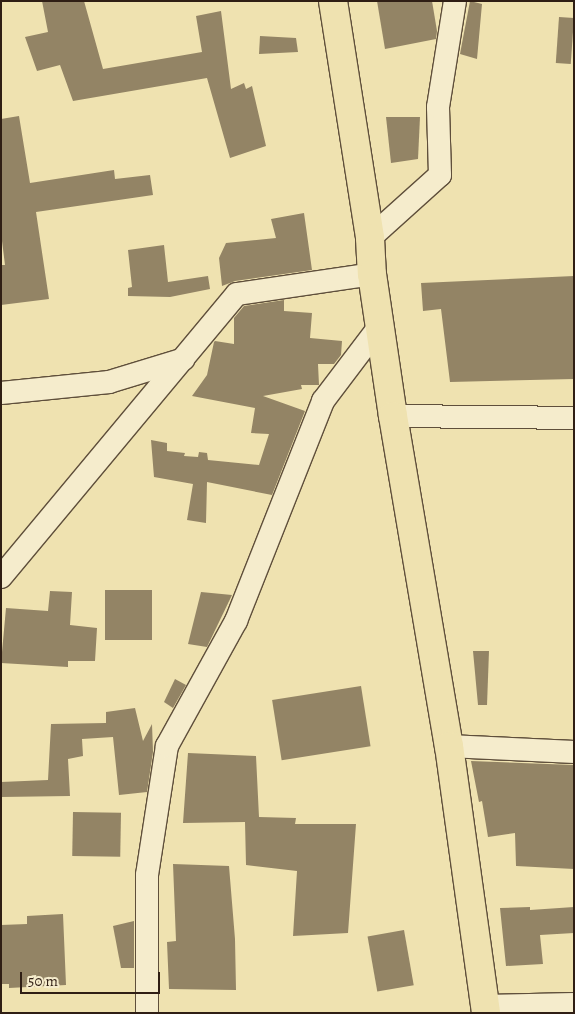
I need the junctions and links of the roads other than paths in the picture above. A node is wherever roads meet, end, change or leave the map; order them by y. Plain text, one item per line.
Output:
1 (333, 1) edge
2 (455, 1) edge
3 (370, 238) junction
4 (372, 274) junction
5 (380, 327) junction
6 (184, 359) junction
7 (1, 393) edge
8 (392, 416) junction
9 (574, 418) edge
10 (1, 577) edge
11 (449, 746) junction
12 (574, 752) edge
13 (574, 1004) edge
14 (486, 1009) edge
15 (147, 1013) edge

1 - 3 main road
2 - 3 street
3 - 4 main road
4 - 5 main road
4 - 6 street
5 - 8 main road
5 - 15 street
6 - 7 street
6 - 10 street
8 - 9 street
8 - 11 main road
11 - 12 street
11 - 14 main road
13 - 14 street

